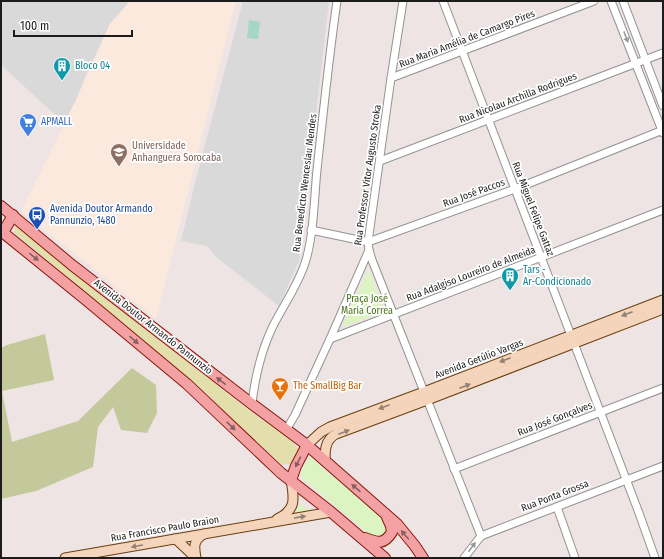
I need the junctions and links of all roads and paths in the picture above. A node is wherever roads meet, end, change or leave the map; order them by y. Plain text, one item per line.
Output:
1 (337, 1) edge
2 (403, 1) edge
3 (443, 1) edge
4 (594, 1) edge
5 (611, 1) edge
6 (622, 1) edge
7 (462, 51) junction
8 (663, 53) edge
9 (645, 60) junction
10 (636, 63) junction
11 (391, 78) junction
12 (663, 106) edge
13 (488, 120) junction
14 (663, 131) edge
15 (380, 161) junction
16 (515, 189) junction
17 (1, 206) edge
18 (663, 210) edge
19 (13, 215) junction
20 (312, 230) junction
21 (2, 232) edge
22 (368, 246) junction
23 (541, 258) junction
24 (663, 300) edge
25 (663, 309) edge
26 (393, 315) junction
27 (330, 339) junction
28 (572, 339) junction
29 (663, 388) edge
30 (425, 396) junction
31 (252, 404) junction
32 (600, 412) junction
33 (286, 430) junction
34 (307, 445) junction
35 (325, 461) junction
36 (663, 466) edge
37 (454, 469) junction
38 (291, 480) junction
39 (626, 480) junction
40 (557, 507) junction
41 (331, 512) junction
42 (385, 513) junction
43 (269, 522) junction
44 (207, 533) junction
45 (480, 536) junction
46 (361, 537) junction
47 (175, 539) junction
48 (69, 558) edge
49 (196, 558) edge
50 (385, 558) edge
51 (423, 558) edge
52 (464, 558) edge
53 (575, 558) edge
54 (655, 558) edge

1 - 20 street, Rua Benedicto Wenceslau Mendes
2 - 11 street, Rua Professor Vitor Augusto Stroka
3 - 7 street, Rua Miguel Felipe Gattaz
4 - 7 street, Rua Maria Amélia de Camargo Pires
5 -> 10 street
6 - 9 street
7 - 11 street, Rua Maria Amélia de Camargo Pires
7 - 13 street, Rua Miguel Felipe Gattaz
8 - 9 street, Rua Nicolau Archilla Rodrigues
9 - 10 street, Rua Nicolau Archilla Rodrigues
9 - 12 street
10 - 13 street, Rua Nicolau Archilla Rodrigues
10 - 14 street
11 - 15 street, Rua Professor Vitor Augusto Stroka
13 - 15 street, Rua Nicolau Archilla Rodrigues
13 - 16 street, Rua Miguel Felipe Gattaz
14 - 16 street, Rua José Paccos
15 - 22 street, Rua Professor Vitor Augusto Stroka
16 - 22 street, Rua José Paccos
16 - 23 street, Rua Miguel Felipe Gattaz
17 - 19 main road, Avenida Doutor Armando Pannunzio
18 - 23 street, Rua Adalgiso Loureiro de Almeida
19 - 21 main road
31 -> 19 main road, Avenida Doutor Armando Pannunzio
20 - 22 street
20 - 31 street, Rua Benedicto Wenceslau Mendes
21 -> 38 main road, Avenida Doutor Armando Pannunzio
22 - 26 street
22 - 27 street, Rua Professor Vitor Augusto Stroka
23 - 26 street, Rua Adalgiso Loureiro de Almeida
23 - 28 street, Rua Miguel Felipe Gattaz
24 -> 28 street, Avenida Getúlio Vargas
25 - 28 street, Avenida Getúlio Vargas
26 - 27 street, Rua Adalgiso Loureiro de Almeida
26 - 30 street
27 - 33 street, Rua Professor Vitor Augusto Stroka
28 - 30 street, Avenida Getúlio Vargas
28 - 32 street, Rua Miguel Felipe Gattaz
29 - 32 street, Rua José Gonçalves
30 -> 34 street, Avenida Getúlio Vargas
35 -> 30 street, Avenida Getúlio Vargas
30 - 37 street
31 - 33 main road, Avenida Doutor Armando Pannunzio
32 - 37 street, Rua José Gonçalves
32 - 39 street, Rua Miguel Felipe Gattaz
33 - 34 main road, Avenida Doutor Armando Pannunzio
34 - 35 main road, Avenida Doutor Armando Pannunzio
34 -> 38 main road
42 -> 35 main road, Avenida Doutor Armando Pannunzio
36 - 39 street, Rua Ponta Grossa
37 - 45 street
38 - 41 main road, Avenida Doutor Armando Pannunzio
38 - 43 street, Rua Francisco Paulo Braion
39 - 40 street, Rua Ponta Grossa
39 - 54 street, Rua Miguel Felipe Gattaz
40 - 45 street, Rua Ponta Grossa
40 - 53 street
43 -> 41 street, Rua Francisco Paulo Braion
41 - 46 main road, Avenida Doutor Armando Pannunzio
42 - 46 main road
51 -> 42 main road, Avenida Doutor Armando Pannunzio
43 - 44 street, Rua Francisco Paulo Braion
44 - 47 street, Rua Francisco Paulo Braion
44 - 49 street
52 -> 45 street
46 - 50 main road, Avenida Doutor Armando Pannunzio
47 -> 48 street, Rua Francisco Paulo Braion
47 - 49 street

